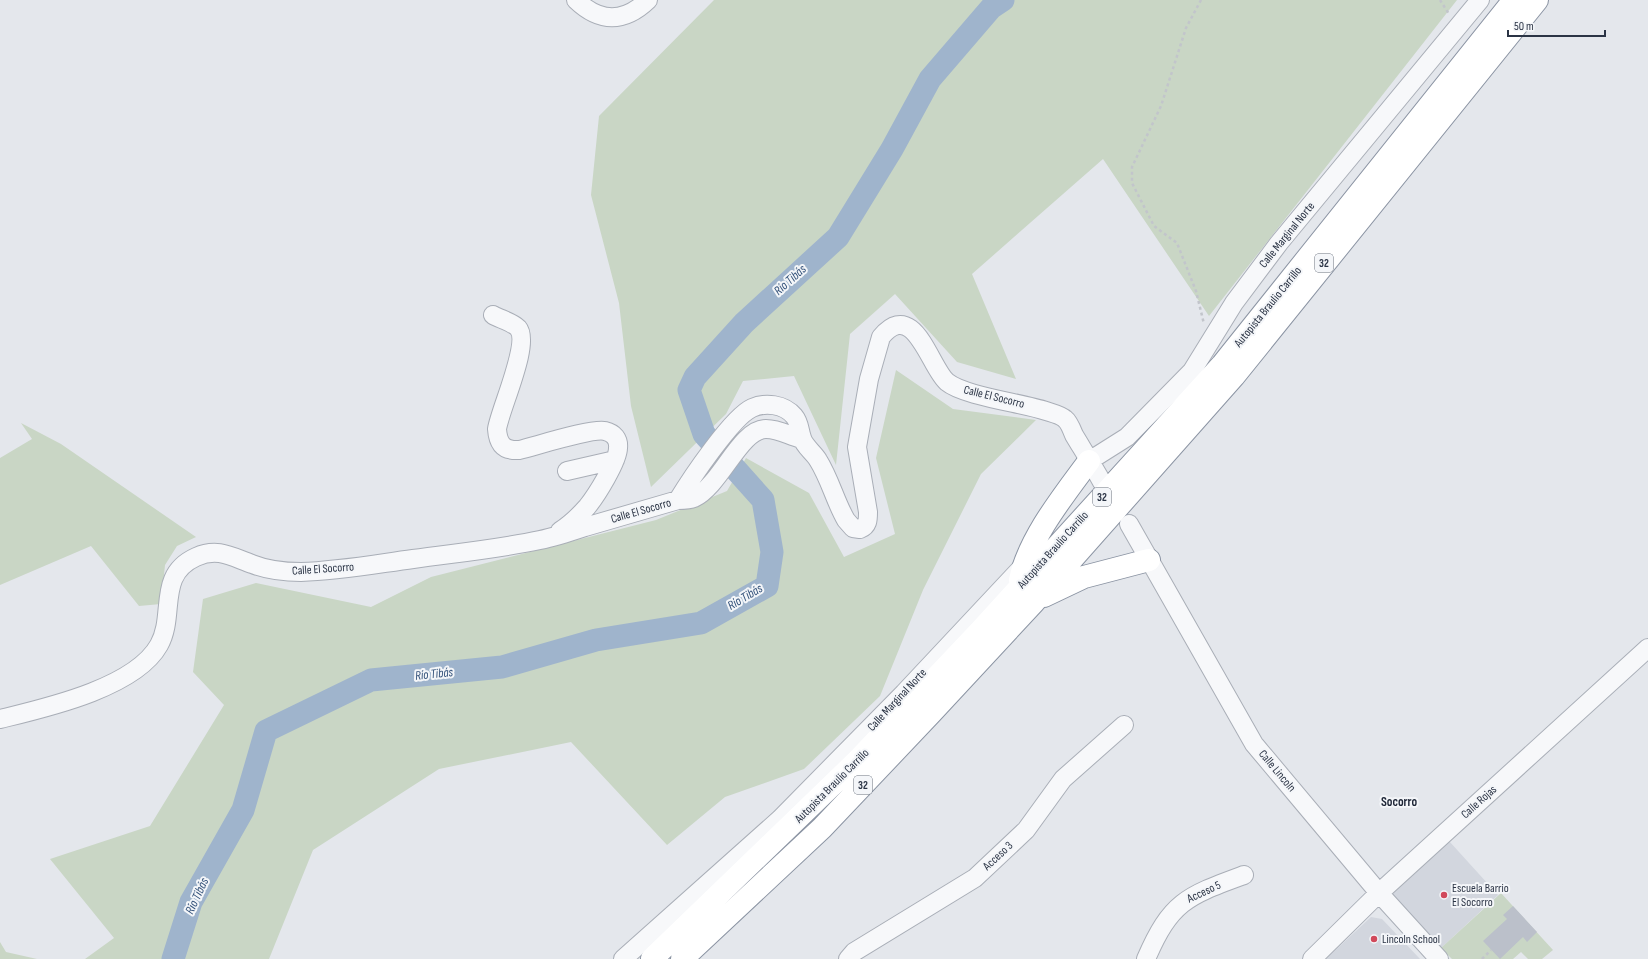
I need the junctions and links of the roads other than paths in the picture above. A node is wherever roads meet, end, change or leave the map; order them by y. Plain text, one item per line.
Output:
1 (576, 0) edge
2 (648, 0) edge
3 (1480, 0) edge
4 (1514, 0) edge
5 (1537, 0) edge
6 (493, 315) dead end
7 (802, 439) junction
8 (615, 460) junction
9 (1089, 461) junction
10 (566, 471) dead end
11 (1102, 482) dead end
12 (678, 500) junction
13 (1129, 524) dead end
14 (542, 540) junction
15 (1149, 560) junction
16 (1024, 565) junction
17 (1026, 594) junction
18 (1648, 648) edge
19 (0, 719) edge
20 (1124, 725) dead end
21 (1244, 876) dead end
22 (1379, 893) junction
23 (623, 959) edge
24 (652, 959) edge
25 (682, 959) edge
26 (848, 959) edge
27 (1146, 959) edge
28 (1312, 959) edge
29 (1439, 959) edge

1 - 2 street
3 - 9 street, Calle Marginal Norte
4 - 17 highway, Autopista Braulio Carrillo / 32
5 - 17 highway, Autopista Braulio Carrillo / 32
6 - 8 street
7 - 9 street, Calle El Socorro
7 - 12 street, Calle El Socorro
7 - 12 street, Calle El Socorro
8 - 10 street
8 - 14 street
9 - 11 street, Calle El Socorro
9 - 16 highway
12 - 14 street, Calle El Socorro
13 - 15 street
14 - 19 street, Calle El Socorro
15 - 17 highway
15 - 22 street, Calle Lincoln
16 - 17 highway
16 - 23 street, Calle Marginal Norte
17 - 24 highway, Autopista Braulio Carrillo / 32
17 - 25 highway, Autopista Braulio Carrillo / 32
18 - 22 street, Calle Rojas
20 - 26 street, Acceso 3
21 - 27 street, Acceso 5
22 - 28 street, Calle Rojas
22 - 29 street, Calle Lincoln

